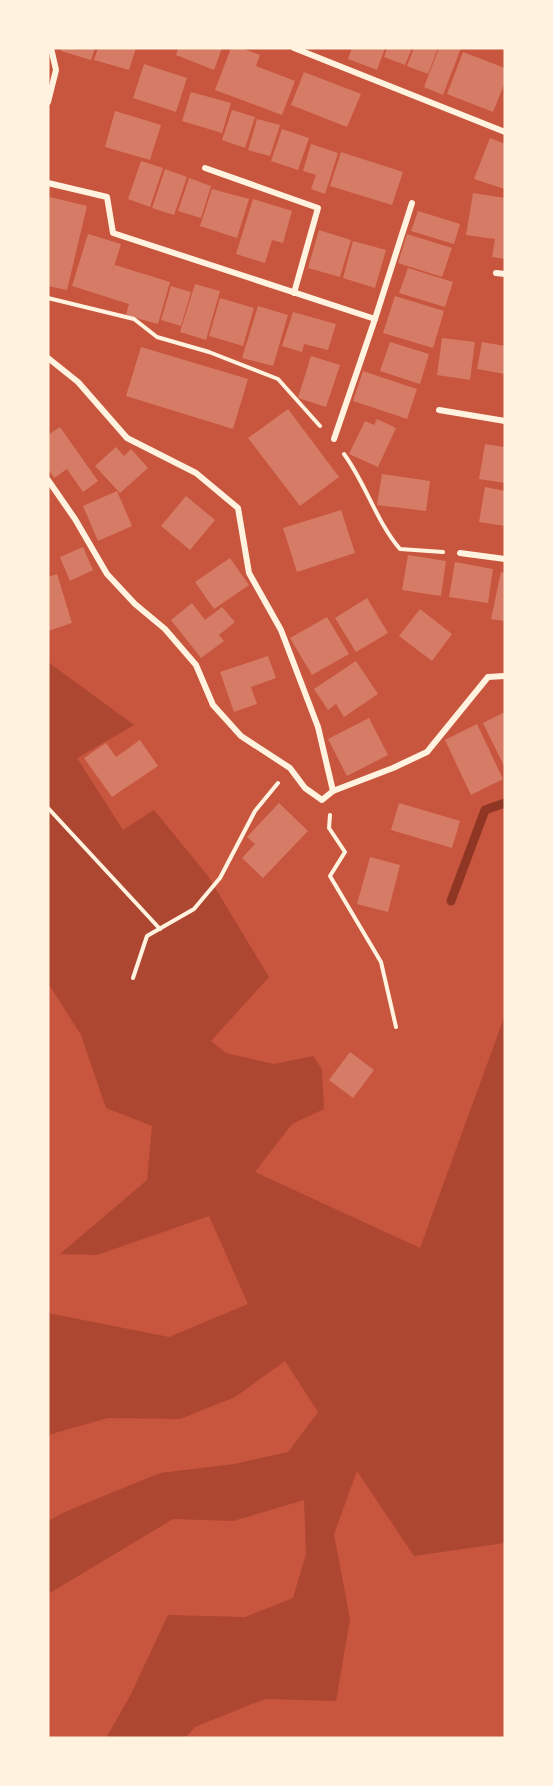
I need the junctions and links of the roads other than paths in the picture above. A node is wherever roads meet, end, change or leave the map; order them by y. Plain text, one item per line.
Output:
1 (51, 48) edge
2 (294, 48) edge
3 (48, 102) edge
4 (505, 123) edge
5 (504, 131) edge
6 (205, 168) dead end
7 (48, 183) edge
8 (412, 203) dead end
9 (496, 273) dead end
10 (505, 274) edge
11 (294, 293) junction
12 (375, 319) junction
13 (48, 358) edge
14 (439, 410) dead end
15 (505, 422) edge
16 (334, 439) road end
17 (48, 480) edge
18 (460, 553) road end
19 (505, 559) edge
20 (505, 676) edge
21 (333, 791) junction

1 - 3 street
2 - 5 street
4 - 5 street
6 - 11 street
7 - 11 street
8 - 12 street
9 - 10 street
11 - 12 street
12 - 16 street
13 - 21 street
14 - 15 street
17 - 21 street
18 - 19 street
20 - 21 street

